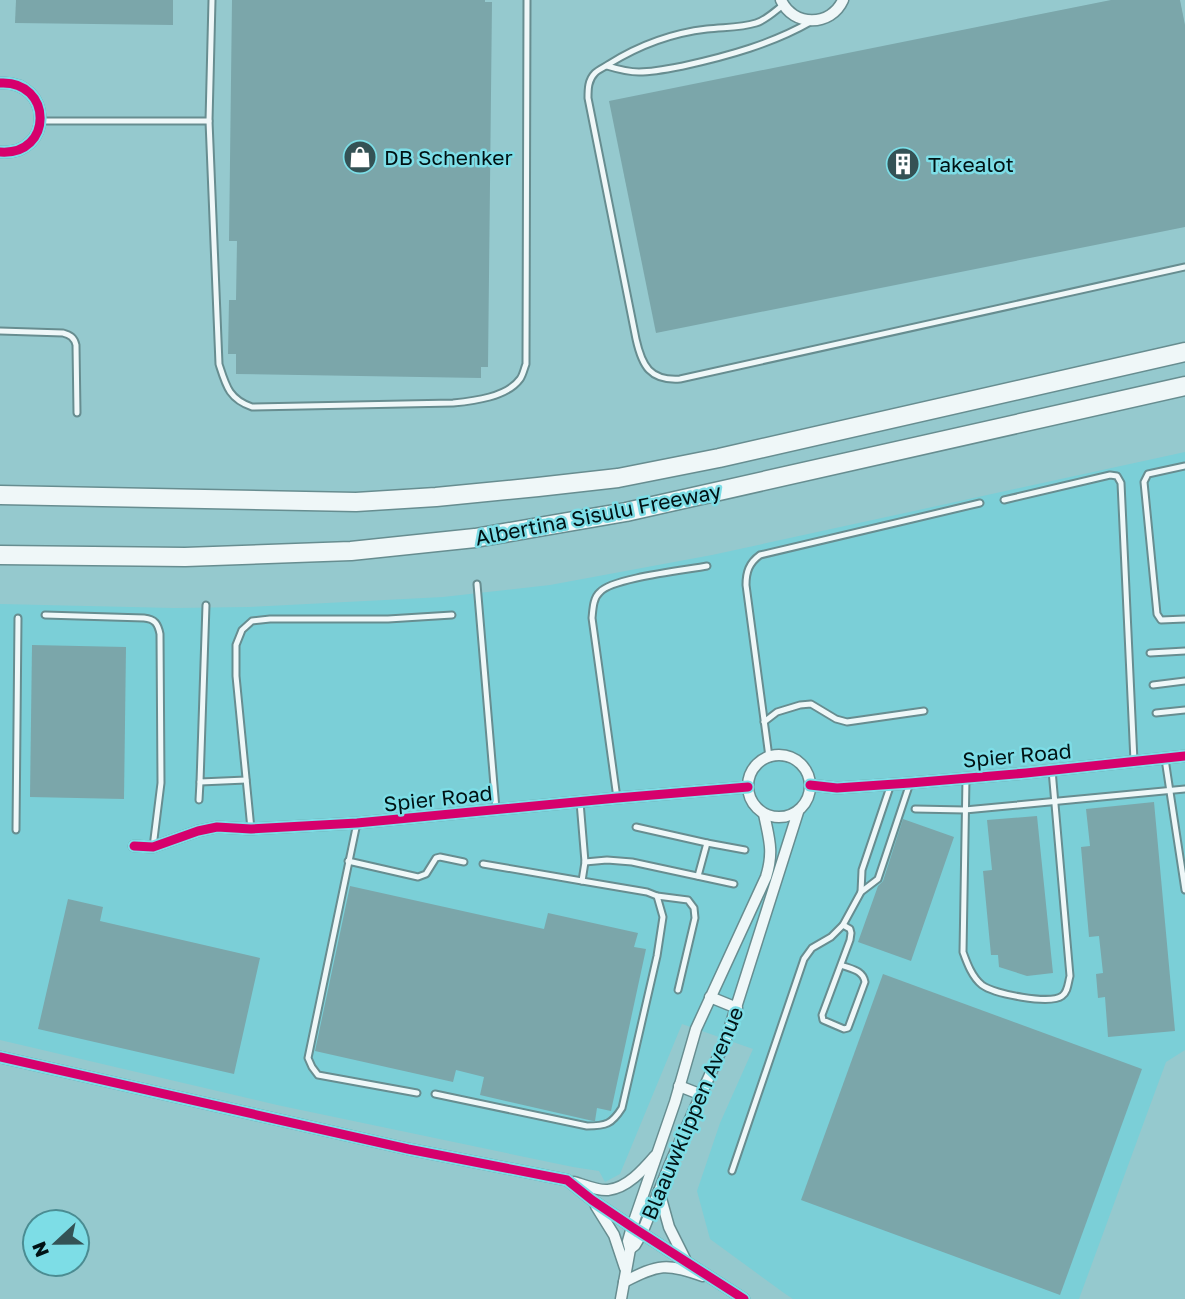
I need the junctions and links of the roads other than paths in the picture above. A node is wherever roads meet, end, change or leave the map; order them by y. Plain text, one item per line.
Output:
1 (212, 0) edge
2 (527, 0) edge
3 (843, 0) edge
4 (782, 2) edge
5 (812, 21) junction
6 (607, 66) junction
7 (0, 83) edge
8 (41, 121) junction
9 (209, 121) junction
10 (0, 152) edge
11 (1185, 267) edge
12 (0, 331) edge
13 (1185, 352) edge
14 (1185, 386) edge
15 (77, 413) dead end
16 (1185, 466) edge
17 (0, 495) edge
18 (1004, 500) dead end
19 (981, 503) dead end
20 (0, 555) edge
21 (707, 566) dead end
22 (477, 584) dead end
23 (205, 605) dead end
24 (45, 615) dead end
25 (452, 615) dead end
26 (18, 618) dead end
27 (1185, 619) edge
28 (1185, 650) edge
29 (1150, 653) dead end
30 (1185, 681) edge
31 (1153, 685) dead end
32 (1185, 709) edge
33 (924, 711) dead end
34 (1156, 713) dead end
35 (764, 722) junction
36 (1185, 756) edge
37 (769, 757) junction
38 (1165, 759) junction
39 (1135, 761) junction
40 (1052, 770) junction
41 (966, 778) junction
42 (246, 780) junction
43 (200, 782) junction
44 (910, 783) junction
45 (892, 784) junction
46 (810, 785) junction
47 (748, 787) junction
48 (1185, 789) edge
49 (1170, 791) junction
50 (617, 798) junction
51 (199, 800) dead end
52 (580, 801) junction
53 (1055, 802) junction
54 (496, 809) junction
55 (915, 809) dead end
56 (965, 810) junction
57 (798, 812) junction
58 (764, 814) junction
59 (357, 823) junction
60 (636, 827) dead end
61 (251, 829) junction
62 (16, 830) dead end
63 (707, 843) junction
64 (134, 846) dead end
65 (153, 847) junction
66 (745, 850) dead end
67 (348, 861) junction
68 (585, 862) junction
69 (464, 863) dead end
70 (483, 864) dead end
71 (698, 876) junction
72 (582, 881) junction
73 (734, 884) dead end
74 (1185, 890) edge
75 (861, 892) junction
76 (657, 896) junction
77 (843, 925) junction
78 (841, 965) junction
79 (678, 990) dead end
80 (710, 997) junction
81 (737, 1008) junction
82 (0, 1056) edge
83 (680, 1087) junction
84 (417, 1093) dead end
85 (435, 1094) dead end
86 (702, 1095) junction
87 (658, 1153) junction
88 (732, 1171) dead end
89 (567, 1180) junction
90 (659, 1191) junction
91 (592, 1200) junction
92 (632, 1227) junction
93 (642, 1233) junction
94 (630, 1250) junction
95 (686, 1261) junction
96 (625, 1277) junction
97 (720, 1282) junction
98 (621, 1299) edge
99 (744, 1299) edge

1 - 9 lane
2 - 9 lane
3 - 5 street
4 - 5 street
4 - 6 lane
5 - 6 lane
6 - 11 lane
7 - 8 street
8 - 9 lane
8 - 10 street
12 - 15 lane
13 - 17 highway, Albertina Sisulu Freeway
14 - 20 highway, Albertina Sisulu Freeway
16 - 27 lane
18 - 39 lane
19 - 35 lane
21 - 50 lane
22 - 54 lane
23 - 43 lane
24 - 65 lane
25 - 42 lane
26 - 62 lane
28 - 29 lane
30 - 31 lane
32 - 34 lane
33 - 35 lane
35 - 37 lane
36 - 38 street, Spier Road
37 - 46 street
37 - 47 street
38 - 39 street, Spier Road
38 - 49 lane
39 - 40 street, Spier Road
40 - 41 street, Spier Road
40 - 53 lane
41 - 44 street, Spier Road
41 - 56 lane
42 - 43 lane
42 - 61 lane
43 - 51 lane
44 - 45 street, Spier Road
44 - 75 lane
45 - 46 street, Spier Road
45 - 75 lane
46 - 57 street
47 - 50 street, Spier Road
47 - 58 street
48 - 49 lane
49 - 53 lane
49 - 74 lane
50 - 52 street, Spier Road
52 - 54 street, Spier Road
52 - 68 lane
53 - 56 lane
53 - 56 lane
54 - 59 street, Spier Road
55 - 56 lane
57 - 58 street
57 - 81 street, Blaauwklippen Avenue
58 - 80 street, Blaauwklippen Avenue
59 - 61 street, Spier Road
59 - 67 lane
60 - 63 lane
61 - 65 street, Spier Road
63 - 66 lane
63 - 71 lane
64 - 65 street, Spier Road
67 - 69 lane
67 - 84 lane
68 - 71 lane
68 - 72 lane
70 - 72 lane
71 - 73 lane
72 - 76 lane
75 - 77 lane
76 - 79 lane
76 - 85 lane
77 - 78 lane
77 - 88 lane
78 - 78 lane
80 - 81 street
80 - 83 street, Blaauwklippen Avenue
81 - 86 street, Blaauwklippen Avenue
82 - 89 street
83 - 86 street
83 - 87 street, Blaauwklippen Avenue
86 - 90 street, Blaauwklippen Avenue
87 - 89 street
87 - 92 street, Blaauwklippen Avenue
89 - 91 street
90 - 93 street, Blaauwklippen Avenue
90 - 95 street
91 - 92 street
91 - 96 street
92 - 93 street
92 - 94 street, Blaauwklippen Avenue
93 - 94 street, Blaauwklippen Avenue
93 - 95 street
94 - 96 street, Blaauwklippen Avenue
95 - 97 street
96 - 97 street
96 - 98 street, Blaauwklippen Avenue
97 - 99 street

